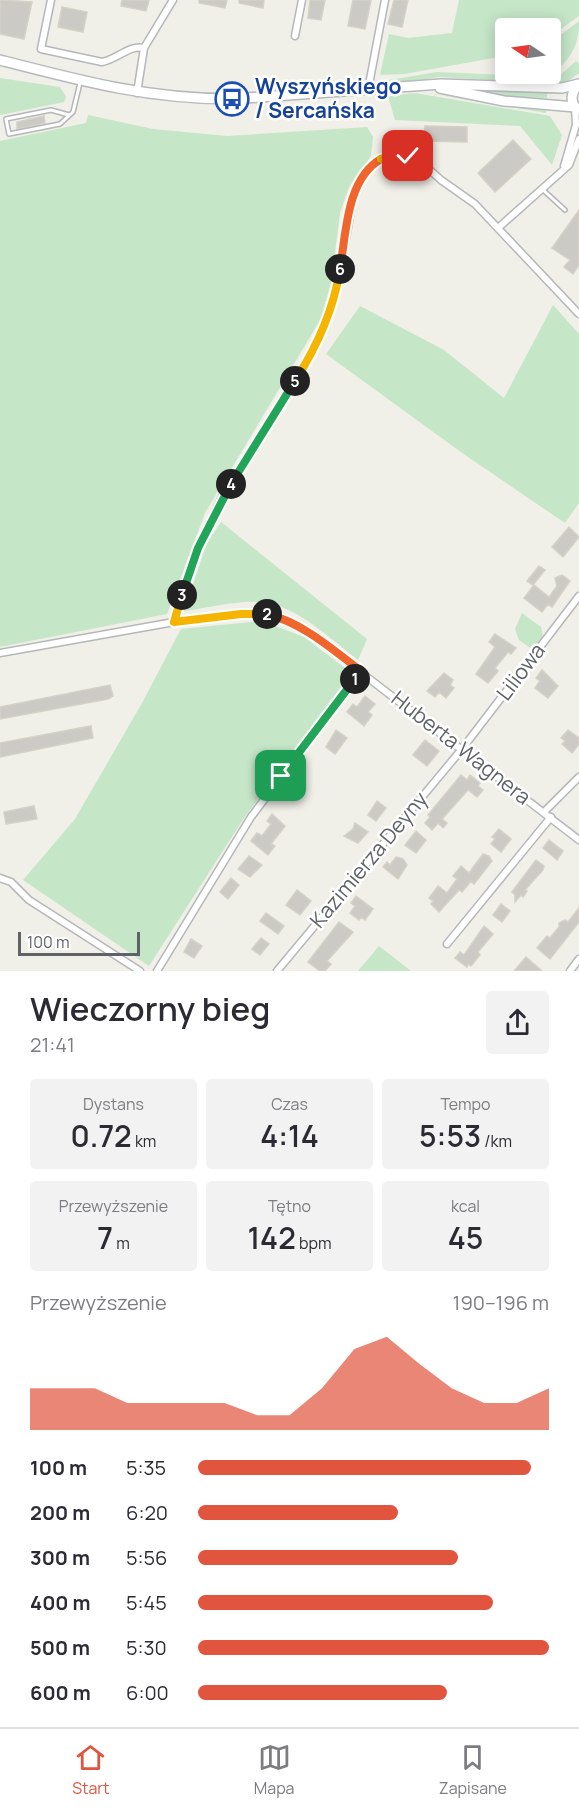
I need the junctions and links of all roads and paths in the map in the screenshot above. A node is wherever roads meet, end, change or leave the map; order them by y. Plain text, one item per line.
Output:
1 (51, 0) edge
2 (173, 0) edge
3 (302, 0) edge
4 (385, 0) edge
5 (295, 36) dead end
6 (144, 48) junction
7 (0, 60) edge
8 (81, 81) junction
9 (579, 84) edge
10 (417, 86) junction
11 (368, 90) junction
12 (136, 93) junction
13 (577, 109) edge
14 (69, 115) junction
15 (579, 139) edge
16 (561, 172) junction
17 (542, 189) junction
18 (565, 210) dead end
19 (498, 228) junction
20 (579, 314) edge
21 (579, 596) edge
22 (174, 622) junction
23 (0, 653) edge
24 (361, 671) junction
25 (462, 749) junction
26 (579, 777) edge
27 (544, 812) junction
28 (551, 818) junction
29 (579, 840) edge
30 (0, 878) edge
31 (447, 944) dead end
32 (579, 959) edge
33 (140, 971) edge
34 (157, 971) edge
35 (277, 971) edge
36 (570, 971) edge

1 - 6 street
2 - 6 street
3 - 5 street
4 - 11 street
6 - 12 street
7 - 8 street
8 - 12 street
8 - 14 lane
9 - 10 street
9 - 13 street
10 - 11 street
10 - 13 street
11 - 12 street
13 - 16 street
14 - 14 lane
15 - 16 street
16 - 17 street
17 - 18 lane
17 - 19 street
19 - 20 street
19 - 22 street
21 - 25 street, Liliowa
22 - 23 street, Huberta Wagnera
22 - 24 street, Huberta Wagnera
24 - 25 street, Huberta Wagnera
24 - 34 street
25 - 27 street, Huberta Wagnera
25 - 35 street, Kazimierza Deyny
26 - 27 street
27 - 28 street, Huberta Wagnera
28 - 29 street, Huberta Wagnera
28 - 31 street
30 - 33 street
32 - 36 street

